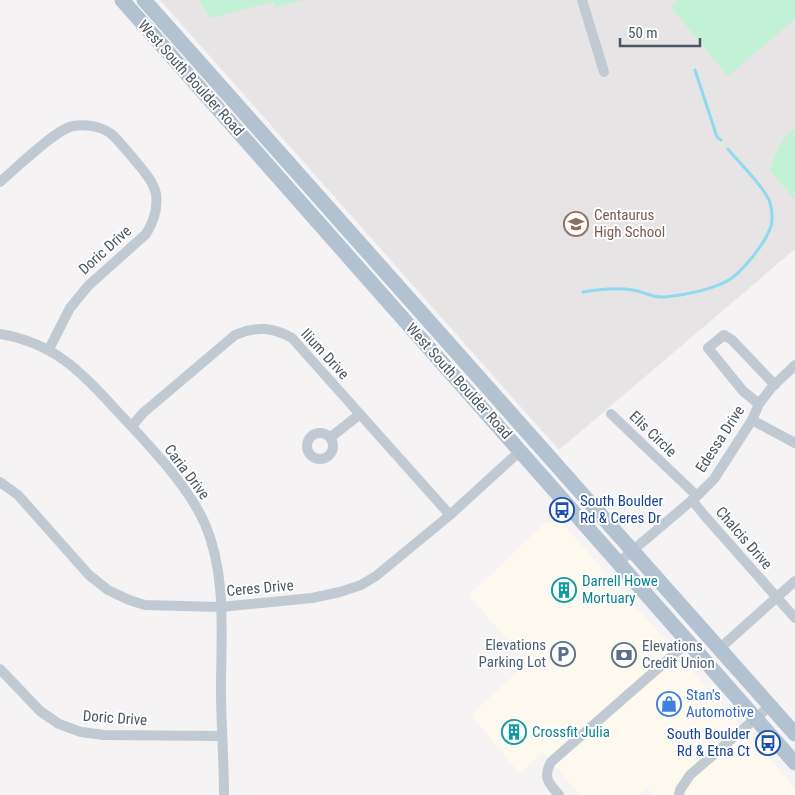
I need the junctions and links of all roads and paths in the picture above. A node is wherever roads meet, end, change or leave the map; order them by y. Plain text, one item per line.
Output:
1 (122, 0) edge
2 (144, 0) edge
3 (582, 0) edge
4 (604, 72) dead end
5 (0, 182) edge
6 (0, 334) edge
7 (49, 349) junction
8 (795, 365) edge
9 (775, 385) junction
10 (759, 404) junction
11 (360, 414) junction
12 (611, 414) dead end
13 (752, 420) junction
14 (132, 426) junction
15 (331, 438) dead end
16 (795, 443) edge
17 (520, 451) junction
18 (0, 482) edge
19 (695, 498) junction
20 (450, 516) junction
21 (633, 550) junction
22 (619, 562) junction
23 (795, 581) edge
24 (777, 598) junction
25 (220, 607) junction
26 (795, 618) edge
27 (688, 642) junction
28 (719, 649) junction
29 (0, 669) edge
30 (770, 706) junction
31 (756, 718) junction
32 (795, 734) edge
33 (221, 736) junction
34 (795, 763) edge
35 (224, 795) edge
36 (559, 795) edge
37 (679, 795) edge

1 - 17 main road, West South Boulder Road
2 - 21 main road, West South Boulder Road
3 - 4 street
5 - 7 street, Doric Drive
6 - 7 street, Caria Drive
7 - 14 street, Caria Drive
8 - 9 street, Edessa Drive
9 - 10 street, Edessa Drive
9 - 10 street
10 - 13 street, Edessa Drive
11 - 14 street, Ilium Drive
11 - 15 street
11 - 20 street, Ilium Drive
12 - 19 street, Elis Circle
13 - 16 street
13 - 19 street, Edessa Drive
14 - 25 street, Caria Drive
17 - 20 street, Ceres Drive
17 - 22 main road, West South Boulder Road
18 - 25 street, Ceres Drive
19 - 21 street, Edessa Drive
19 - 24 street, Chalcis Drive
20 - 25 street, Ceres Drive
21 - 22 street, Edessa Drive
21 - 28 main road, West South Boulder Road
22 - 27 main road, West South Boulder Road
23 - 24 street
24 - 26 street, Chalcis Drive
24 - 28 street
25 - 33 street, Caria Drive
27 - 31 main road, West South Boulder Road
27 - 36 street
28 - 30 main road, West South Boulder Road
29 - 33 street, Doric Drive
30 - 31 street
30 - 32 main road, West South Boulder Road
31 - 34 main road, West South Boulder Road
31 - 37 street
33 - 35 street, Caria Drive

